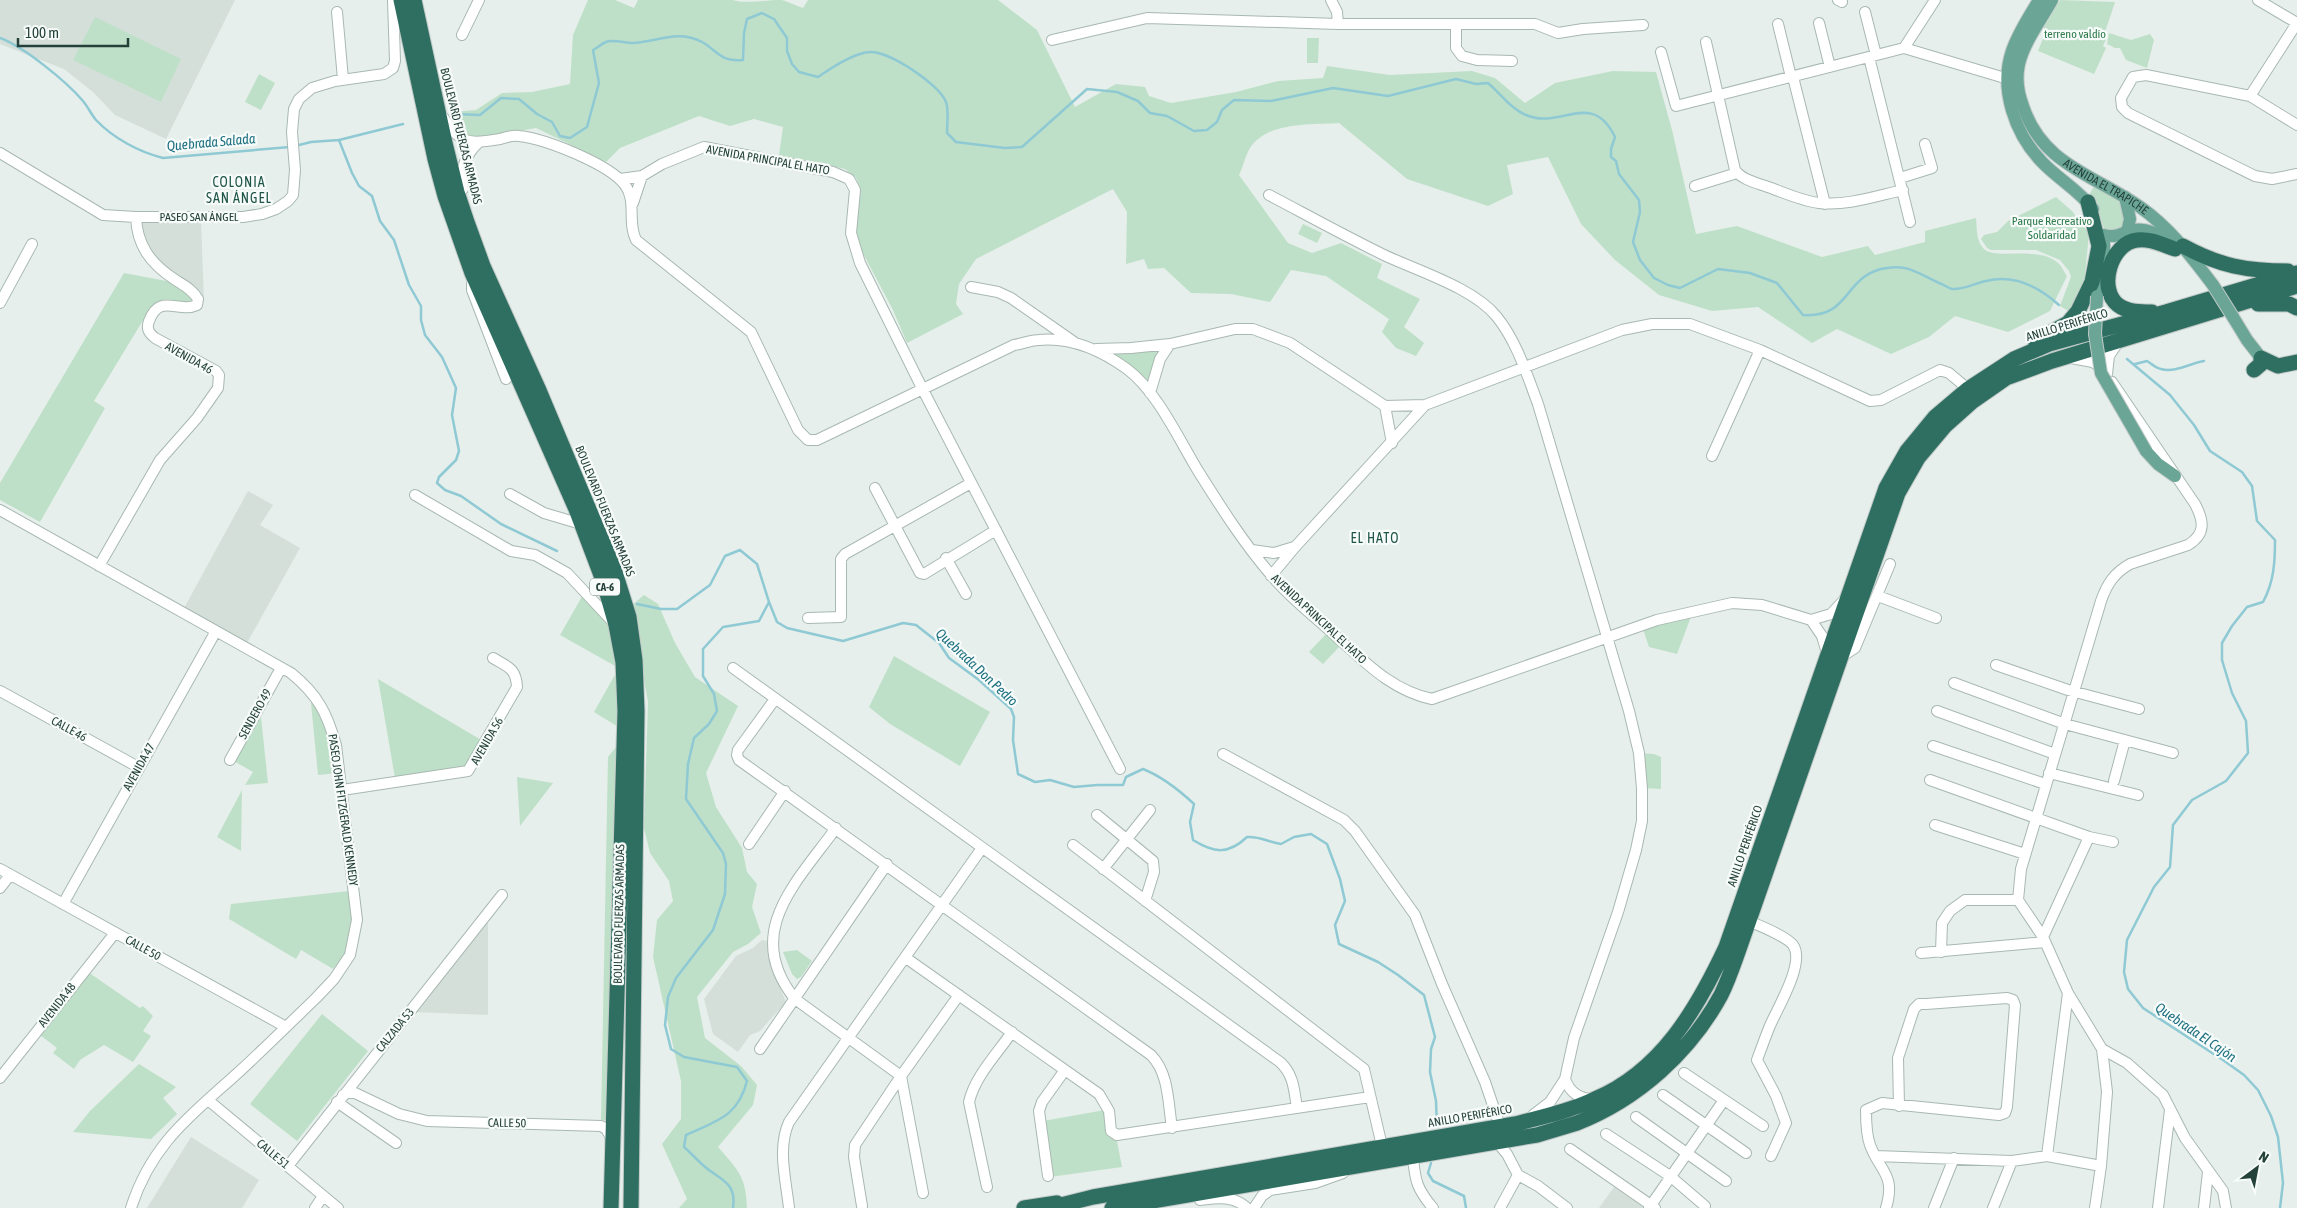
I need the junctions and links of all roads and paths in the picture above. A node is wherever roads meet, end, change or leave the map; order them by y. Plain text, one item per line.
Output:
1 (393, 0) edge
2 (401, 0) edge
3 (414, 0) edge
4 (479, 0) edge
5 (1331, 0) edge
6 (1935, 0) edge
7 (2039, 0) edge
8 (2052, 0) edge
9 (2263, 1) edge
10 (337, 12) dead end
11 (1865, 12) dead end
12 (1819, 23) dead end
13 (2297, 23) edge
14 (1338, 24) junction
15 (1456, 24) junction
16 (1778, 24) dead end
17 (1643, 25) dead end
18 (462, 35) dead end
19 (1052, 40) dead end
20 (1706, 42) dead end
21 (1904, 48) junction
22 (1662, 52) dead end
23 (1873, 56) junction
24 (415, 60) junction
25 (396, 61) junction
26 (1512, 62) dead end
27 (1830, 67) junction
28 (1792, 77) junction
29 (343, 80) junction
30 (2013, 80) junction
31 (1718, 96) junction
32 (2250, 96) junction
33 (438, 110) junction
34 (2297, 125) edge
35 (478, 143) junction
36 (1925, 144) dead end
37 (0, 152) edge
38 (1738, 173) junction
39 (2297, 174) edge
40 (642, 176) junction
41 (1900, 178) junction
42 (620, 179) junction
43 (2095, 182) junction
44 (1695, 186) dead end
45 (1903, 190) junction
46 (1268, 196) dead end
47 (2125, 197) junction
48 (2086, 199) junction
49 (1825, 204) junction
50 (632, 205) junction
51 (136, 217) junction
52 (467, 222) junction
53 (1910, 222) dead end
54 (2127, 232) junction
55 (2104, 235) junction
56 (32, 244) dead end
57 (2179, 248) junction
58 (472, 272) junction
59 (2297, 272) edge
60 (2297, 286) edge
61 (971, 287) dead end
62 (0, 303) edge
63 (2297, 308) edge
64 (2236, 311) junction
65 (2166, 312) junction
66 (2119, 341) junction
67 (1075, 343) junction
68 (1170, 344) junction
69 (1092, 349) junction
70 (1760, 350) junction
71 (2063, 358) junction
72 (2297, 362) edge
73 (2258, 364) joint
74 (1524, 367) junction
75 (2107, 374) junction
76 (506, 379) dead end
77 (1973, 385) junction
78 (923, 390) junction
79 (1150, 393) junction
80 (1426, 405) junction
81 (1385, 406) junction
82 (1392, 443) junction
83 (1712, 456) dead end
84 (2175, 476) junction
85 (971, 483) junction
86 (874, 488) dead end
87 (510, 494) dead end
88 (415, 495) dead end
89 (0, 510) edge
90 (582, 524) junction
91 (894, 526) junction
92 (996, 530) junction
93 (1295, 547) junction
94 (1252, 550) junction
95 (946, 558) junction
96 (1890, 564) dead end
97 (99, 566) junction
98 (1272, 576) junction
99 (1850, 588) junction
100 (966, 594) dead end
101 (1878, 596) junction
102 (808, 618) dead end
103 (1936, 618) dead end
104 (1811, 620) junction
105 (616, 626) junction
106 (216, 631) junction
107 (1607, 638) junction
108 (1834, 656) junction
109 (493, 658) dead end
110 (1996, 665) dead end
111 (281, 668) junction
112 (733, 668) dead end
113 (1954, 683) dead end
114 (0, 690) edge
115 (2074, 692) junction
116 (775, 699) junction
117 (2139, 709) dead end
118 (1937, 711) dead end
119 (2065, 724) junction
120 (2125, 740) junction
121 (1933, 746) dead end
122 (2173, 753) dead end
123 (1222, 754) dead end
124 (2055, 754) junction
125 (230, 760) dead end
126 (138, 767) junction
127 (1120, 769) dead end
128 (2049, 773) junction
129 (1930, 780) dead end
130 (2114, 781) dead end
131 (2046, 784) junction
132 (342, 790) junction
133 (785, 792) junction
134 (2138, 795) dead end
135 (1150, 810) dead end
136 (1097, 815) dead end
137 (2036, 816) junction
138 (1935, 825) dead end
139 (836, 828) junction
140 (2089, 836) junction
141 (1127, 839) junction
142 (2112, 842) dead end
143 (749, 844) dead end
144 (1073, 845) dead end
145 (982, 848) junction
146 (2025, 854) junction
147 (887, 864) junction
148 (1104, 868) junction
149 (0, 869) edge
150 (10, 875) junction
151 (0, 888) edge
152 (502, 895) dead end
153 (2018, 900) junction
154 (1145, 901) junction
155 (63, 904) junction
156 (943, 905) junction
157 (1749, 921) junction
158 (115, 932) junction
159 (2044, 940) junction
160 (1941, 952) junction
161 (1921, 953) dead end
162 (906, 958) junction
163 (2068, 993) junction
164 (959, 995) junction
165 (795, 999) junction
166 (286, 1027) junction
167 (1012, 1032) junction
168 (849, 1037) junction
169 (760, 1049) dead end
170 (2102, 1049) junction
171 (1065, 1070) junction
172 (1684, 1073) dead end
173 (901, 1076) junction
174 (0, 1078) edge
175 (1565, 1079) junction
176 (1663, 1095) dead end
177 (1370, 1097) junction
178 (340, 1099) junction
179 (208, 1100) junction
180 (1595, 1100) junction
181 (1724, 1100) junction
182 (1899, 1106) junction
183 (1297, 1108) junction
184 (2170, 1110) junction
185 (1636, 1117) dead end
186 (1515, 1124) junction
187 (1706, 1125) junction
188 (1500, 1126) junction
189 (1763, 1126) dead end
190 (1172, 1128) junction
191 (1606, 1134) dead end
192 (612, 1139) junction
193 (1496, 1141) junction
194 (396, 1143) dead end
195 (1382, 1146) junction
196 (1570, 1149) dead end
197 (1686, 1152) junction
198 (1746, 1153) dead end
199 (1771, 1156) dead end
200 (1876, 1156) junction
201 (2047, 1156) junction
202 (1413, 1157) junction
203 (1954, 1158) junction
204 (2012, 1161) junction
205 (288, 1166) junction
206 (2101, 1166) junction
207 (1357, 1167) junction
208 (2208, 1172) junction
209 (1518, 1175) junction
210 (1048, 1176) dead end
211 (1670, 1176) junction
212 (1726, 1181) dead end
213 (987, 1187) dead end
214 (923, 1193) dead end
215 (323, 1196) junction
216 (1094, 1197) junction
217 (1169, 1198) junction
218 (862, 1206) dead end
219 (1705, 1206) dead end
220 (1652, 1207) edge
221 (131, 1208) edge
222 (314, 1208) edge
223 (338, 1208) edge
224 (611, 1208) edge
225 (632, 1208) edge
226 (790, 1208) edge
227 (1024, 1208) edge
228 (1049, 1208) edge
229 (1112, 1208) edge
230 (1247, 1208) edge
231 (1254, 1208) edge
232 (1433, 1208) edge
233 (1500, 1208) edge
234 (1567, 1208) edge
235 (1886, 1208) edge
236 (1934, 1208) edge
237 (1993, 1208) edge
238 (2095, 1208) edge
239 (2158, 1208) edge
240 (2204, 1208) edge
241 (2226, 1208) edge

1 - 25 street
2 - 24 highway, BOULEVARD FUERZAS ARMADAS / CA-6
3 - 33 highway, BOULEVARD FUERZAS ARMADAS / CA-6
4 - 18 street
5 - 14 street
6 - 21 street
7 - 30 main road, AVENIDA EL TRAPICHE
8 - 30 main road, AVENIDA EL TRAPICHE
9 - 13 street
10 - 29 street
11 - 23 street
12 - 27 street
13 - 32 street
14 - 15 street
14 - 19 street
15 - 17 street
15 - 26 street
16 - 28 street
20 - 31 street
21 - 23 street
21 - 30 street
22 - 31 street
23 - 27 street
23 - 41 street
24 - 25 street
24 - 58 highway, BOULEVARD FUERZAS ARMADAS / CA-6
25 - 29 street, PASEO SAN ÁNGEL
27 - 28 street
28 - 31 street
28 - 49 street
29 - 51 street, PASEO SAN ÁNGEL
30 - 43 main road, AVENIDA EL TRAPICHE
30 - 48 main road, AVENIDA EL TRAPICHE
31 - 38 street
32 - 34 street
32 - 39 street
33 - 35 street
33 - 52 highway, BOULEVARD FUERZAS ARMADAS / CA-6
35 - 42 street
35 - 52 street
36 - 41 street
37 - 51 street, PASEO SAN ÁNGEL
38 - 44 street
38 - 49 street
40 - 42 street, AVENIDA PRINCIPAL EL HATO
40 - 50 street, AVENIDA PRINCIPAL EL HATO
40 - 78 street, AVENIDA PRINCIPAL EL HATO
41 - 45 street
42 - 50 street, AVENIDA PRINCIPAL EL HATO
43 - 47 main road, AVENIDA EL TRAPICHE
43 - 48 main road
45 - 49 street
45 - 53 street
46 - 74 street
47 - 54 main road
47 - 57 main road, AVENIDA EL TRAPICHE
48 - 55 main road, AVENIDA EL TRAPICHE
48 - 77 highway
50 - 78 street, AVENIDA PRINCIPAL EL HATO
51 - 97 street, AVENIDA 46
52 - 225 highway, BOULEVARD FUERZAS ARMADAS / CA-6
54 - 55 main road
54 - 57 main road
55 - 84 main road, bridge
56 - 62 street
57 - 59 highway
57 - 64 main road, AVENIDA EL TRAPICHE, bridge
57 - 65 highway
58 - 76 street
58 - 90 highway, BOULEVARD FUERZAS ARMADAS / CA-6
59 - 65 highway, ANILLO PERIFÉRICO
60 - 64 highway, ANILLO PERIFÉRICO
61 - 67 street
63 - 64 highway
64 - 66 highway, ANILLO PERIFÉRICO
64 - 73 main road, AVENIDA EL TRAPICHE
65 - 77 highway, ANILLO PERIFÉRICO
66 - 71 highway, ANILLO PERIFÉRICO
66 - 75 street
67 - 69 street, AVENIDA PRINCIPAL EL HATO
67 - 78 street, AVENIDA PRINCIPAL EL HATO
68 - 69 street
68 - 79 street
68 - 81 street
69 - 79 street, AVENIDA PRINCIPAL EL HATO
70 - 74 street
70 - 77 street
70 - 83 street
71 - 75 street
71 - 108 highway, ANILLO PERIFÉRICO
72 - 73 highway
74 - 80 street
74 - 107 street
75 - 84 street
77 - 99 highway, ANILLO PERIFÉRICO
78 - 85 street
79 - 94 street, AVENIDA PRINCIPAL EL HATO
80 - 81 street
80 - 82 street
81 - 82 street
82 - 93 street
84 - 115 street
85 - 91 street
85 - 92 street
86 - 91 street
87 - 90 street
88 - 105 street
89 - 97 street, PASEO JOHN FITZGERALD KENNEDY
90 - 105 highway, BOULEVARD FUERZAS ARMADAS / CA-6
91 - 95 street
91 - 102 street
92 - 95 street
92 - 127 street
93 - 94 street
93 - 98 street
94 - 98 street, AVENIDA PRINCIPAL EL HATO
95 - 100 street
96 - 101 street
97 - 106 street, PASEO JOHN FITZGERALD KENNEDY
98 - 107 street, AVENIDA PRINCIPAL EL HATO
99 - 104 street
99 - 108 highway, ANILLO PERIFÉRICO
101 - 103 street
101 - 108 street
104 - 107 street, AVENIDA PRINCIPAL EL HATO
104 - 108 street
105 - 192 highway, BOULEVARD FUERZAS ARMADAS / CA-6
106 - 111 street, PASEO JOHN FITZGERALD KENNEDY
106 - 126 street, AVENIDA 47
107 - 175 street
108 - 157 highway, ANILLO PERIFÉRICO
108 - 180 highway, ANILLO PERIFÉRICO
109 - 132 street, AVENIDA 56
110 - 115 street
111 - 125 street, SENDERO 49
111 - 132 street, PASEO JOHN FITZGERALD KENNEDY
112 - 116 street
113 - 119 street
114 - 126 street, CALLE 46
115 - 117 street
115 - 119 street
116 - 133 street
116 - 145 street
118 - 124 street
119 - 120 street
119 - 124 street
120 - 122 street
120 - 130 street
121 - 131 street
123 - 188 street
124 - 128 street
126 - 155 street, AVENIDA 47
128 - 131 street
128 - 134 street
129 - 137 street
131 - 137 street
132 - 166 street, PASEO JOHN FITZGERALD KENNEDY
133 - 139 street
133 - 143 street
135 - 141 street
136 - 141 street
137 - 140 street
137 - 146 street
138 - 146 street
139 - 147 street
139 - 165 street
140 - 142 street
140 - 159 street
141 - 148 street
141 - 154 street
144 - 148 street
145 - 156 street
145 - 183 street
146 - 153 street
147 - 156 street
147 - 165 street
148 - 154 street
149 - 150 street, CALLE 50
150 - 151 street
150 - 155 street, CALLE 50
152 - 178 street, CALZADA 53
153 - 159 street
153 - 160 street
154 - 177 street
155 - 158 street, CALLE 50
156 - 162 street
156 - 190 street
157 - 193 highway, ANILLO PERIFÉRICO
157 - 199 street
158 - 166 street, CALLE 50
158 - 174 street, AVENIDA 48
159 - 160 street
159 - 163 street
160 - 161 street
162 - 164 street
162 - 168 street
163 - 170 street
163 - 201 street
164 - 167 street
164 - 173 street
165 - 168 street
165 - 169 street
166 - 179 street, PASEO JOHN FITZGERALD KENNEDY
167 - 171 street
167 - 213 street
168 - 173 street
168 - 226 street
170 - 184 street
170 - 206 street
171 - 190 street
171 - 210 street
172 - 181 street
173 - 214 street
173 - 218 street
175 - 180 street
175 - 186 street
176 - 187 street
177 - 183 street
177 - 195 street
178 - 192 street, CALLE 50
178 - 194 street
178 - 205 street, CALZADA 53
179 - 205 street, CALLE 51
179 - 221 street, PASEO JOHN FITZGERALD KENNEDY
180 - 186 highway, ANILLO PERIFÉRICO
181 - 187 street
181 - 189 street
182 - 182 street
182 - 200 street
183 - 190 street
184 - 208 street
184 - 239 street
185 - 197 street
186 - 188 highway, ANILLO PERIFÉRICO
187 - 197 street
187 - 198 street
188 - 195 highway, ANILLO PERIFÉRICO
191 - 211 street
192 - 224 highway, BOULEVARD FUERZAS ARMADAS / CA-6
193 - 202 highway, ANILLO PERIFÉRICO
193 - 209 street
195 - 216 highway, ANILLO PERIFÉRICO
196 - 220 street
197 - 211 street
197 - 212 street
200 - 203 street
200 - 235 street
201 - 204 street
201 - 206 street
202 - 207 highway, ANILLO PERIFÉRICO
202 - 232 street
203 - 204 street
203 - 236 street
204 - 237 street
205 - 215 street, CALLE 51
206 - 238 street
207 - 217 highway, ANILLO PERIFÉRICO
207 - 231 street
208 - 240 street
208 - 241 street
209 - 233 street
209 - 234 street
211 - 219 street
211 - 220 street
215 - 222 street
215 - 223 street, CALLE 51
216 - 227 highway
216 - 228 highway, ANILLO PERIFÉRICO
217 - 229 highway, ANILLO PERIFÉRICO
217 - 230 street

